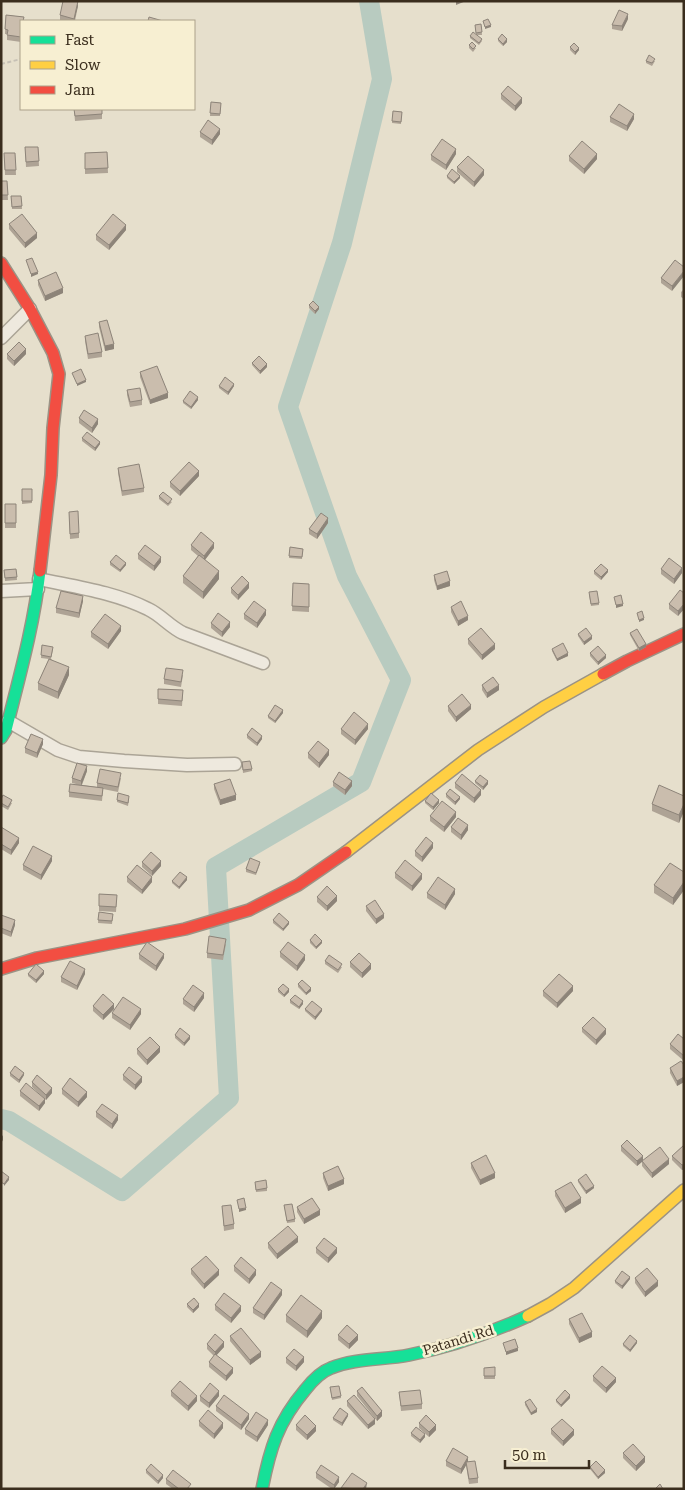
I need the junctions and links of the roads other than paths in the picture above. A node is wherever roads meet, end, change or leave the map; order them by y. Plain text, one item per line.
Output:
1 (1, 264) edge
2 (30, 309) junction
3 (1, 338) edge
4 (38, 584) junction
5 (1, 591) edge
6 (684, 634) edge
7 (263, 663) dead end
8 (8, 721) junction
9 (1, 738) edge
10 (235, 764) dead end
11 (1, 968) edge
12 (684, 1190) edge
13 (262, 1489) edge

1 - 2 street
2 - 3 street
2 - 4 street
4 - 5 street
4 - 7 street
4 - 8 street
6 - 11 street
8 - 9 street
8 - 10 street
12 - 13 street, Patandi Rd

